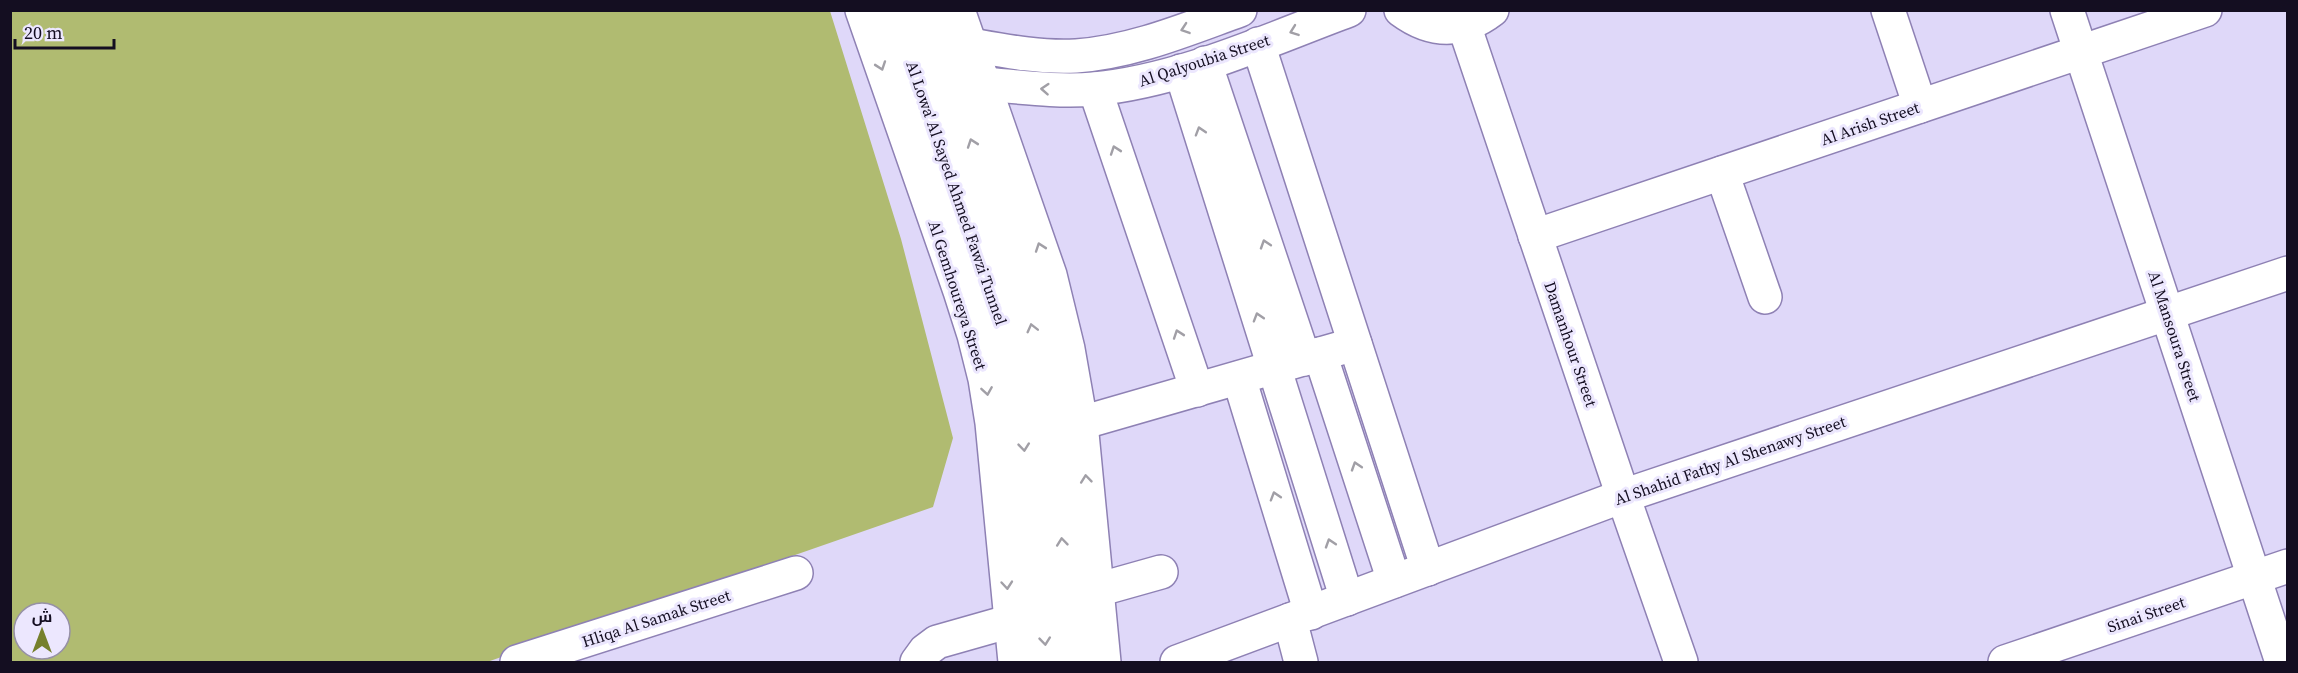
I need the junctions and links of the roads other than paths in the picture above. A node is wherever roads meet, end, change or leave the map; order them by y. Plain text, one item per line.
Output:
1 (862, 10) edge
2 (894, 10) edge
3 (928, 10) edge
4 (958, 10) edge
5 (1240, 10) edge
6 (1349, 10) edge
7 (1401, 10) edge
8 (1888, 10) edge
9 (2067, 10) edge
10 (2205, 10) edge
11 (1478, 18) edge
12 (1258, 44) junction
13 (971, 45) junction
14 (2080, 52) junction
15 (1182, 70) junction
16 (984, 84) junction
17 (1095, 89) junction
18 (1920, 106) junction
19 (1722, 173) junction
20 (1535, 236) junction
21 (2288, 273) edge
22 (1766, 297) dead end
23 (2167, 312) junction
24 (1355, 344) junction
25 (1278, 366) junction
26 (1197, 390) junction
27 (1081, 423) junction
28 (1623, 496) junction
29 (2288, 567) edge
30 (1428, 569) junction
31 (1161, 572) dead end
32 (796, 573) dead end
33 (2254, 578) junction
34 (1394, 582) junction
35 (1097, 590) junction
36 (1347, 599) junction
37 (1300, 616) junction
38 (1011, 621) junction
39 (517, 663) edge
40 (917, 663) edge
41 (1015, 663) edge
42 (1047, 663) edge
43 (1075, 663) edge
44 (1104, 663) edge
45 (1177, 663) edge
46 (1301, 663) edge
47 (1681, 663) edge
48 (2005, 663) edge
49 (2282, 663) edge

1 -> 38 main road, Al Gemhoureya Street
2 -> 42 main road, Al Lowa' Al Sayed Ahmed Fawzi Tunnel
43 -> 3 main road, Al Lowa' Al Sayed Ahmed Fawzi Tunnel
4 - 13 main road
5 -> 13 main road
6 -> 12 main road, Al Qalyoubia Street
7 - 11 main road
8 - 18 main road
9 - 14 main road, Al Mansoura Street
10 - 14 main road, Al Arish Street
11 - 20 main road, Damanhour Street
12 - 15 main road, Al Qalyoubia Street
12 - 24 main road
13 - 16 main road
14 - 18 main road, Al Arish Street
14 - 23 main road, Al Mansoura Street
15 - 17 main road, Al Qalyoubia Street
25 -> 15 main road
25 -> 15 main road
17 -> 16 main road, Al Qalyoubia Street
27 -> 16 main road
26 -> 17 main road
18 - 19 main road, Al Arish Street
19 - 20 main road, Al Arish Street
19 - 22 main road
20 - 28 main road, Damanhour Street
21 - 23 main road, Al Shahid Fathy Al Shenawy Street
23 - 28 main road, Al Shahid Fathy Al Shenawy Street
23 - 33 main road, Al Mansoura Street
24 - 25 main road
24 - 30 main road
25 - 26 main road
34 -> 25 main road
36 -> 25 main road
37 -> 25 main road
26 - 27 main road
35 -> 27 main road
28 - 30 main road, Al Shahid Fathy Al Shenawy Street
28 - 47 main road, Damanhour Street
29 - 33 main road, Sinai Street
30 - 34 main road, Al Shahid Fathy Al Shenawy Street
31 - 35 main road
32 - 39 main road, Hliqa Al Samak Street
33 - 48 main road, Sinai Street
33 - 49 main road, Al Mansoura Street
34 - 36 main road, Al Shahid Fathy Al Shenawy Street
35 - 44 main road
36 - 37 main road, Al Shahid Fathy Al Shenawy Street
37 - 45 main road, Al Shahid Fathy Al Shenawy Street
37 - 46 main road
38 - 40 main road
38 - 41 main road, Al Gemhoureya Street

